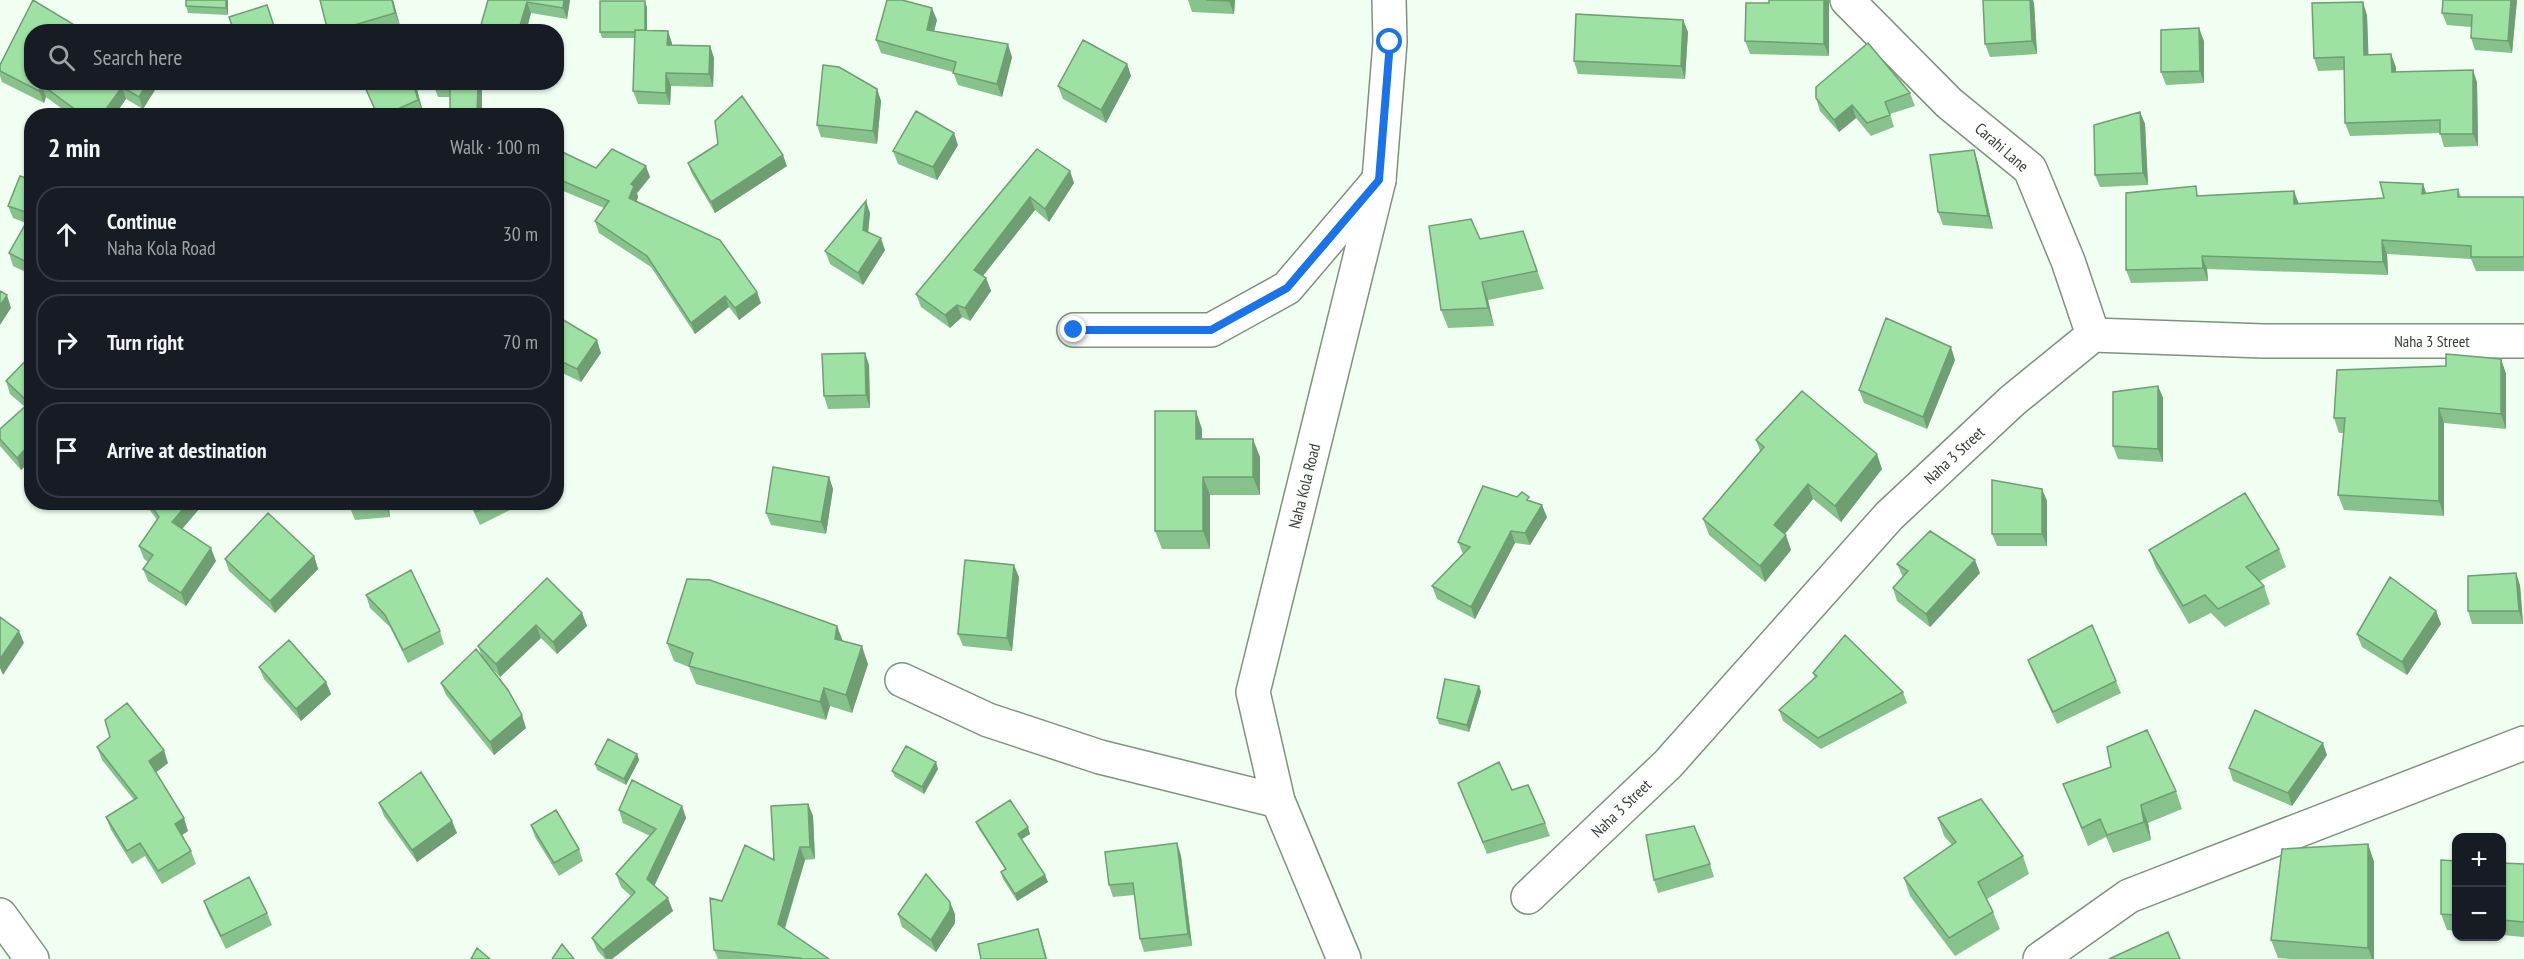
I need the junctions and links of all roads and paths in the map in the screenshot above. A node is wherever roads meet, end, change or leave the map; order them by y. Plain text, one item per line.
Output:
1 (1389, 0) edge
2 (1847, 0) edge
3 (1379, 180) junction
4 (1074, 330) dead end
5 (2093, 335) junction
6 (2524, 341) edge
7 (902, 681) dead end
8 (2524, 743) edge
9 (1278, 801) junction
10 (1528, 897) dead end
11 (0, 915) edge
12 (32, 959) edge
13 (1344, 959) edge
14 (2040, 959) edge

1 - 3 street, Naha Kola Road
2 - 5 street, Carahi Lane
3 - 4 street
3 - 9 street, Naha Kola Road
5 - 6 street, Naha 3 Street
5 - 10 street, Naha 3 Street
7 - 9 street
8 - 14 street
9 - 13 street, Naha Kola Road
11 - 12 street

